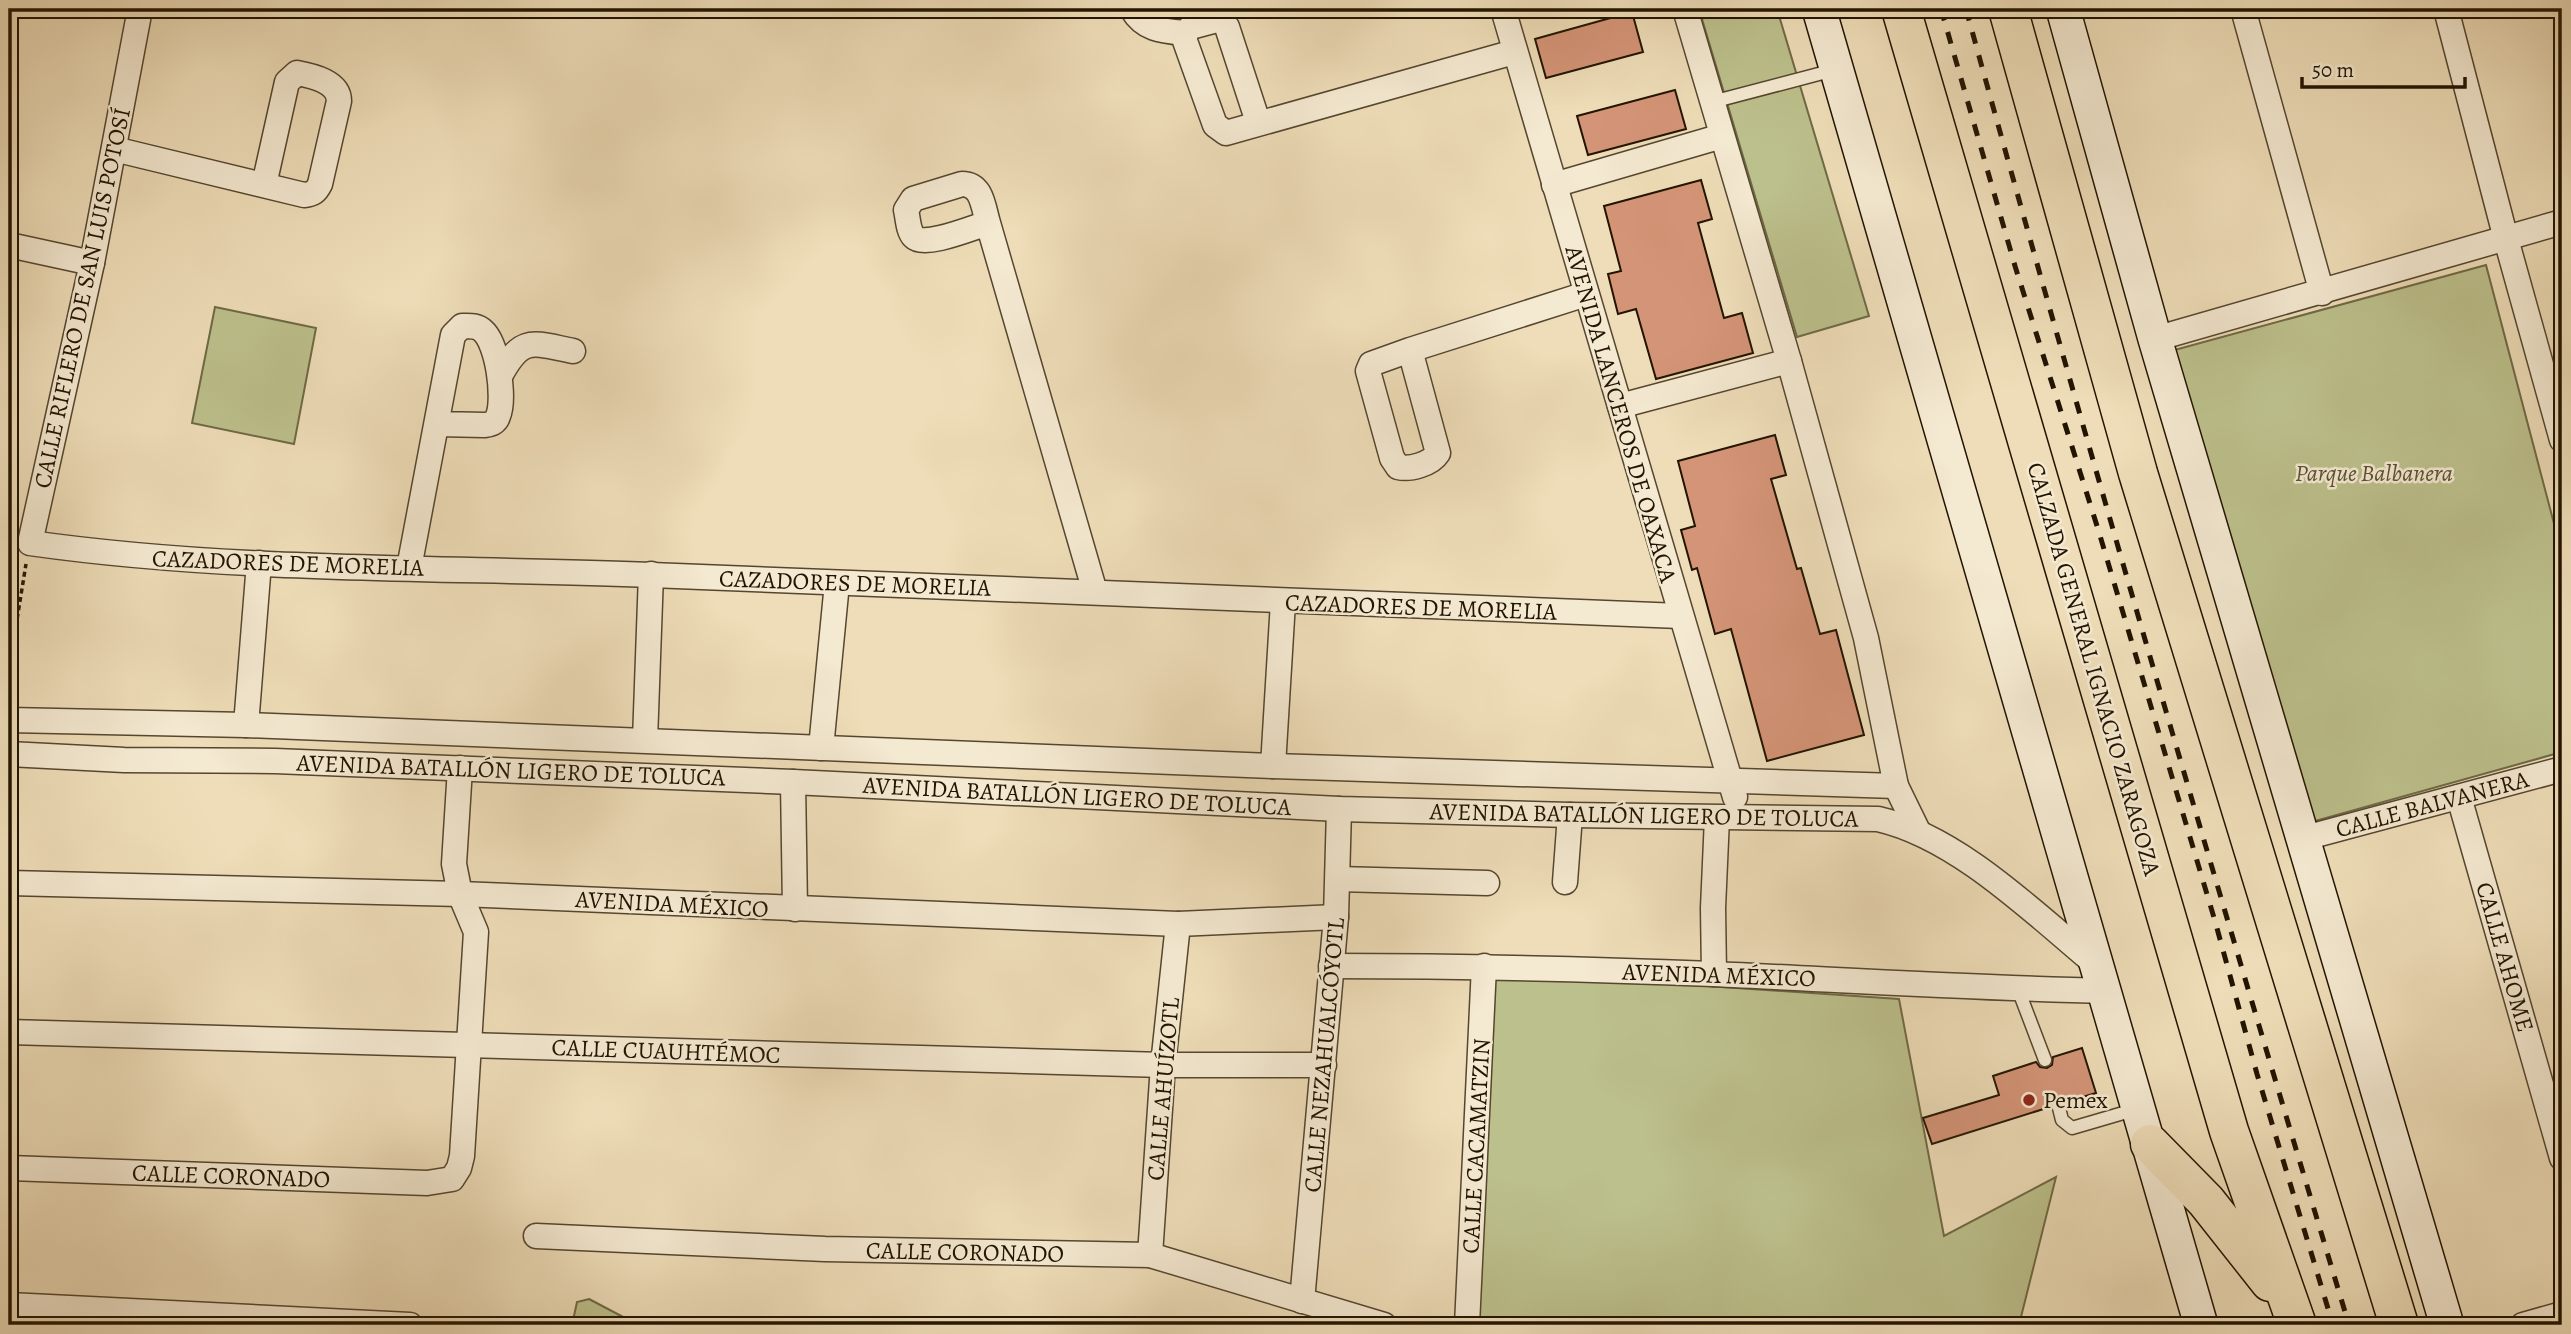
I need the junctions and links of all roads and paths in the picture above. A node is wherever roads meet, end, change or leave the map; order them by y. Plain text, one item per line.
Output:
1 (140, 9) edge
2 (1132, 9) edge
3 (1503, 9) edge
4 (1685, 9) edge
5 (1819, 9) edge
6 (1901, 9) edge
7 (2008, 9) edge
8 (2063, 9) edge
9 (2243, 9) edge
10 (2446, 9) edge
11 (1185, 33) junction
12 (1514, 52) junction
13 (1836, 70) junction
14 (1712, 102) junction
15 (1258, 122) junction
16 (1722, 136) junction
17 (114, 149) junction
18 (264, 185) junction
19 (1554, 185) junction
20 (2562, 222) edge
21 (988, 223) dead end
22 (2506, 239) junction
23 (9, 245) edge
24 (92, 263) junction
25 (2322, 292) junction
26 (1586, 294) junction
27 (2155, 339) junction
28 (1410, 349) dead end
29 (573, 351) dead end
30 (1789, 361) junction
31 (500, 376) junction
32 (1620, 406) junction
33 (437, 424) junction
34 (2562, 440) edge
35 (30, 543) junction
36 (259, 563) junction
37 (410, 568) junction
38 (651, 575) junction
39 (837, 583) junction
40 (1096, 592) junction
41 (1283, 602) junction
42 (1680, 616) junction
43 (9, 669) edge
44 (9, 720) edge
45 (246, 725) junction
46 (645, 740) junction
47 (821, 748) junction
48 (9, 754) edge
49 (1273, 766) junction
50 (460, 768) junction
51 (2562, 769) edge
52 (793, 782) junction
53 (1729, 782) junction
54 (1896, 786) junction
55 (2459, 797) junction
56 (1339, 808) junction
57 (1570, 815) junction
58 (1744, 817) junction
59 (1717, 818) junction
60 (1918, 831) junction
61 (2301, 839) junction
62 (1338, 880) junction
63 (1566, 882) dead end
64 (9, 883) edge
65 (1487, 883) dead end
66 (460, 894) junction
67 (795, 909) junction
68 (1336, 917) junction
69 (1178, 924) junction
70 (1331, 965) junction
71 (1485, 966) junction
72 (1714, 974) junction
73 (2102, 978) junction
74 (2018, 989) junction
75 (9, 1032) edge
76 (469, 1045) junction
77 (2045, 1060) dead end
78 (1163, 1065) junction
79 (1324, 1065) junction
80 (2058, 1104) dead end
81 (2137, 1109) junction
82 (2150, 1144) junction
83 (2562, 1158) edge
84 (9, 1168) edge
85 (536, 1236) dead end
86 (1150, 1255) junction
87 (1302, 1301) junction
88 (9, 1305) edge
89 (2562, 1314) edge
90 (399, 1324) edge
91 (410, 1325) edge
92 (1384, 1325) edge
93 (1467, 1325) edge
94 (2201, 1325) edge
95 (2297, 1325) edge
96 (2399, 1325) edge
97 (2447, 1325) edge
98 (2523, 1325) edge

1 - 17 street, CALLE RIFLERO DE SAN LUIS POTOSÍ
2 - 11 street
3 - 12 street, AVENIDA LANCEROS DE OAXACA
4 - 14 street
5 - 13 main road
6 - 95 highway, CALZADA GENERAL IGNACIO ZARAGOZA
7 - 96 highway
8 - 27 main road
9 - 25 street
10 - 22 street
11 - 15 street
11 - 15 street
12 - 15 street
12 - 19 street, AVENIDA LANCEROS DE OAXACA
13 - 14 lane
13 - 73 main road
14 - 16 street
16 - 19 street
16 - 30 street
17 - 18 street
17 - 24 street, CALLE RIFLERO DE SAN LUIS POTOSÍ
18 - 18 street
19 - 26 street, AVENIDA LANCEROS DE OAXACA
20 - 22 street
21 - 40 street
22 - 25 street
22 - 34 street
23 - 24 street
24 - 35 street, CALLE RIFLERO DE SAN LUIS POTOSÍ
25 - 27 street
26 - 28 street
26 - 32 street, AVENIDA LANCEROS DE OAXACA
27 - 61 main road
29 - 31 street
30 - 32 street
30 - 54 street
31 - 33 street
31 - 33 street
32 - 42 street, AVENIDA LANCEROS DE OAXACA
33 - 37 street
35 - 36 street, CAZADORES DE MORELIA
35 - 43 path
36 - 37 street, CAZADORES DE MORELIA
36 - 45 street
37 - 38 street, CAZADORES DE MORELIA
38 - 39 street, CAZADORES DE MORELIA
38 - 46 street
39 - 40 street, CAZADORES DE MORELIA
39 - 47 street
40 - 41 street, CAZADORES DE MORELIA
41 - 42 street, CAZADORES DE MORELIA
41 - 49 street
42 - 53 street, AVENIDA LANCEROS DE OAXACA
44 - 45 street, AVENIDA BATALLÓN LIGERO DE TOLUCA
45 - 46 street, AVENIDA BATALLÓN LIGERO DE TOLUCA
46 - 47 street, AVENIDA BATALLÓN LIGERO DE TOLUCA
47 - 49 street, AVENIDA BATALLÓN LIGERO DE TOLUCA
48 - 50 street, AVENIDA BATALLÓN LIGERO DE TOLUCA
49 - 53 street, AVENIDA BATALLÓN LIGERO DE TOLUCA
50 - 52 street, AVENIDA BATALLÓN LIGERO DE TOLUCA
50 - 66 street
51 - 55 street, CALLE BALVANERA
52 - 56 street, AVENIDA BATALLÓN LIGERO DE TOLUCA
52 - 67 street
53 - 54 street, AVENIDA BATALLÓN LIGERO DE TOLUCA
53 - 58 street, AVENIDA LANCEROS DE OAXACA
54 - 60 street
55 - 61 street, CALLE BALVANERA
55 - 83 street, CALLE AHOME
56 - 57 street, AVENIDA BATALLÓN LIGERO DE TOLUCA
56 - 62 street, CALLE NEZAHUALCÓYOTL
57 - 59 street, AVENIDA BATALLÓN LIGERO DE TOLUCA
57 - 63 street
58 - 59 street, AVENIDA BATALLÓN LIGERO DE TOLUCA
58 - 60 street, AVENIDA BATALLÓN LIGERO DE TOLUCA
59 - 72 street
60 - 73 street, AVENIDA BATALLÓN LIGERO DE TOLUCA
61 - 97 main road
62 - 65 street
62 - 68 street, CALLE NEZAHUALCÓYOTL
64 - 66 street, AVENIDA MÉXICO
66 - 67 street, AVENIDA MÉXICO
66 - 76 street
67 - 69 street, AVENIDA MÉXICO
68 - 69 street, AVENIDA MÉXICO
68 - 70 street, CALLE NEZAHUALCÓYOTL
69 - 78 street, CALLE AHUÍZOTL
70 - 71 street, AVENIDA MÉXICO
70 - 79 street, CALLE NEZAHUALCÓYOTL
71 - 72 street, AVENIDA MÉXICO
71 - 93 street, CALLE CACAMATZIN
72 - 74 street, AVENIDA MÉXICO
73 - 74 street, AVENIDA MÉXICO
73 - 81 main road
74 - 77 lane
75 - 76 street, CALLE CUAUHTÉMOC
76 - 78 street, CALLE CUAUHTÉMOC
76 - 84 street, CALLE CORONADO
78 - 79 street, CALLE CUAUHTÉMOC
78 - 86 street, CALLE AHUÍZOTL
79 - 87 street, CALLE NEZAHUALCÓYOTL
80 - 81 lane
81 - 82 main road
82 - 94 main road
82 - 95 highway
85 - 86 street, CALLE CORONADO
86 - 87 street, CALLE CORONADO
87 - 92 street, CALLE CORONADO
88 - 90 street
89 - 98 street
90 - 91 street

